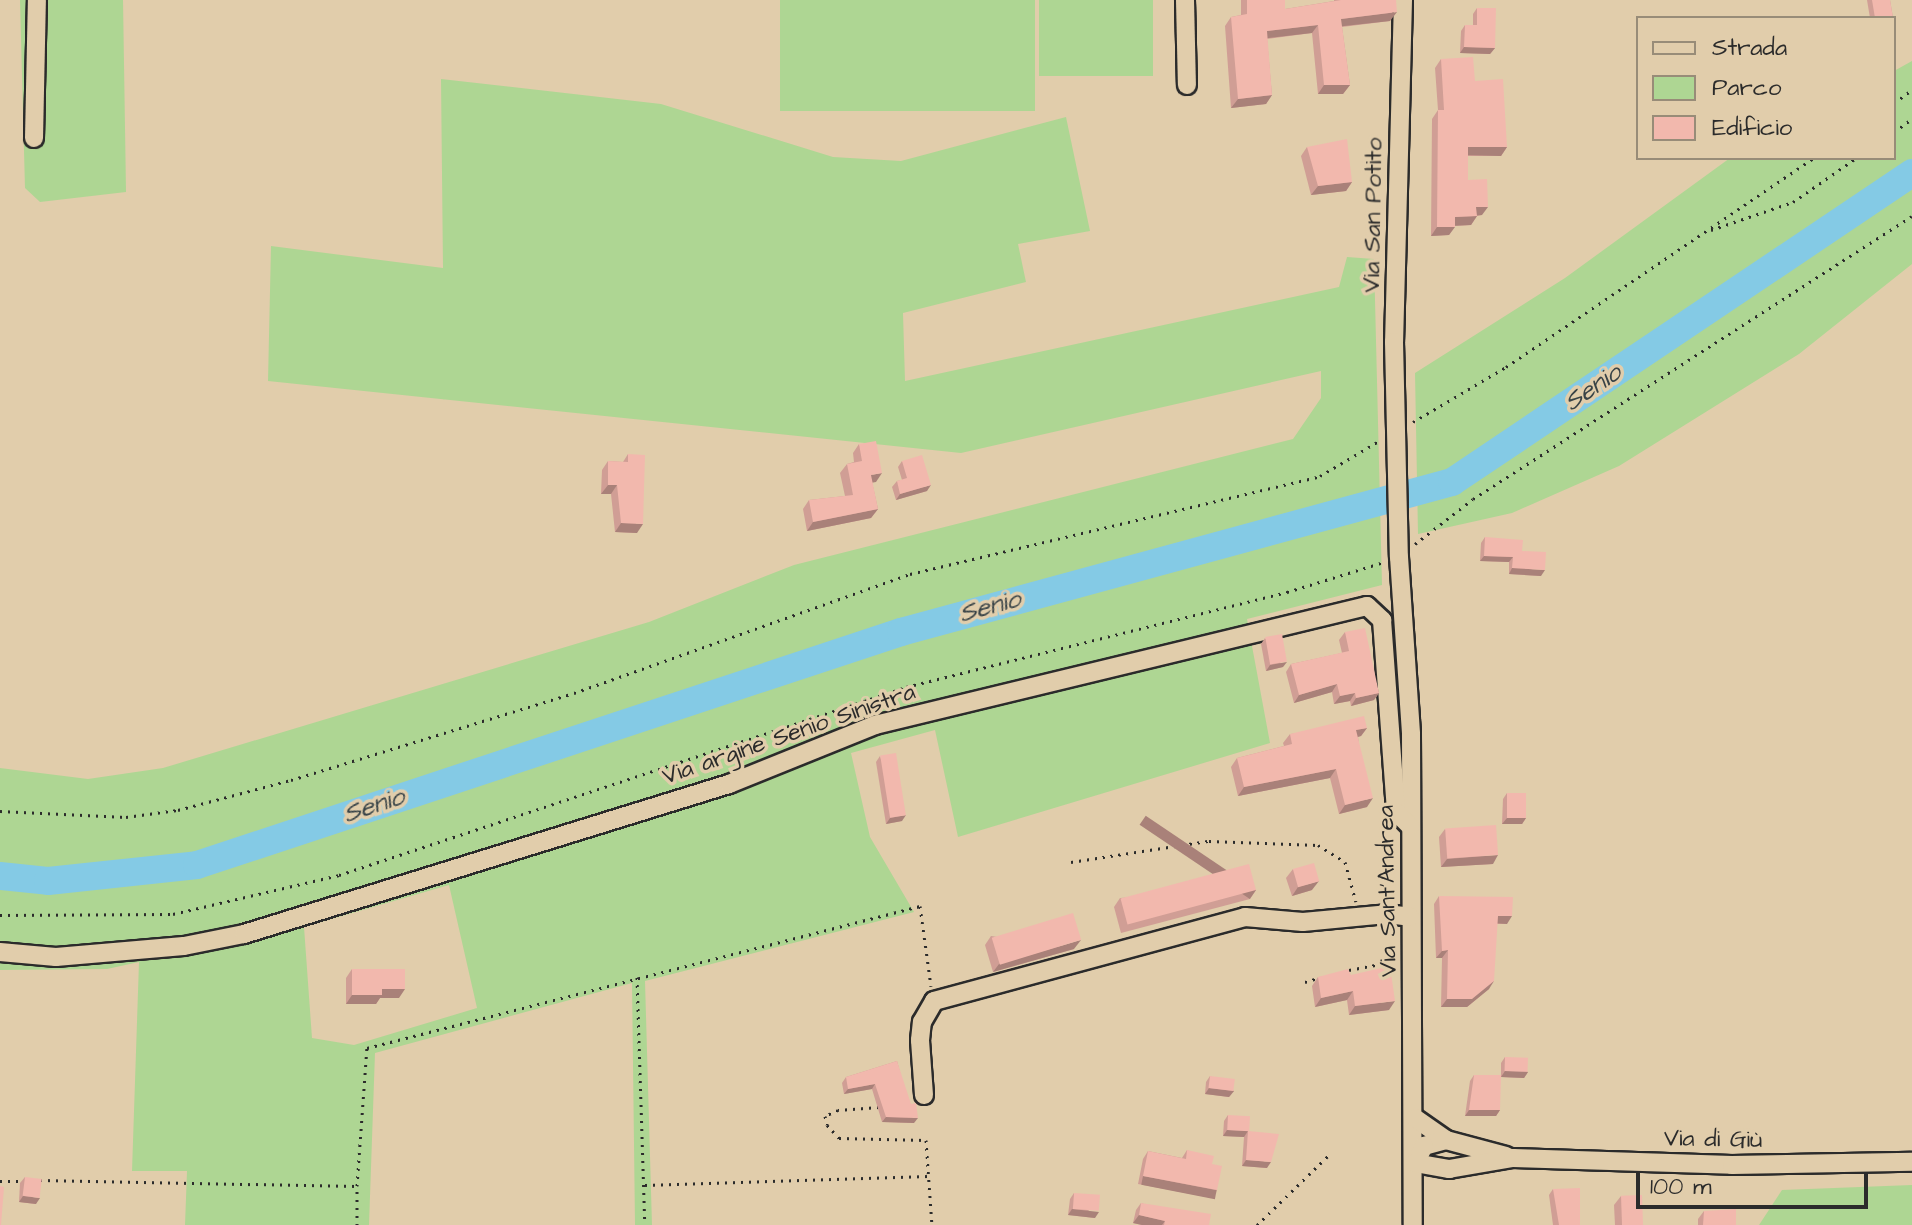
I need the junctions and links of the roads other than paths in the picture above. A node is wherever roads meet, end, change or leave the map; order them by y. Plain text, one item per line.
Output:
1 (37, 0) edge
2 (1185, 0) edge
3 (1403, 0) edge
4 (1187, 85) dead end
5 (34, 138) dead end
6 (1399, 557) joint
7 (1410, 826) junction
8 (1410, 917) junction
9 (0, 952) edge
10 (924, 1095) dead end
11 (1415, 1118) junction
12 (1446, 1140) junction
13 (1513, 1158) junction
14 (1912, 1162) edge
15 (1415, 1163) junction
16 (1449, 1169) junction
17 (1413, 1196) junction
18 (1413, 1225) edge

1 - 5 street
2 - 4 street
3 - 6 street, Via San Potito
6 - 7 street, Via Sant'Andrea
7 - 8 street, Via Sant'Andrea
7 - 9 street, Via argine Senio Sinistra
8 - 10 street
8 - 11 street, Via Sant'Andrea
11 - 12 street, Via di Giù
11 - 15 street, Via Sant'Andrea
12 - 13 street, Via di Giù
12 - 15 street
13 - 14 street, Via di Giù
13 - 16 street, Via di Giù
15 - 16 street, Via di Giù
15 - 17 street, Via Sant'Andrea
16 - 17 street, Via di Giù
17 - 18 street, Via Sant'Andrea

